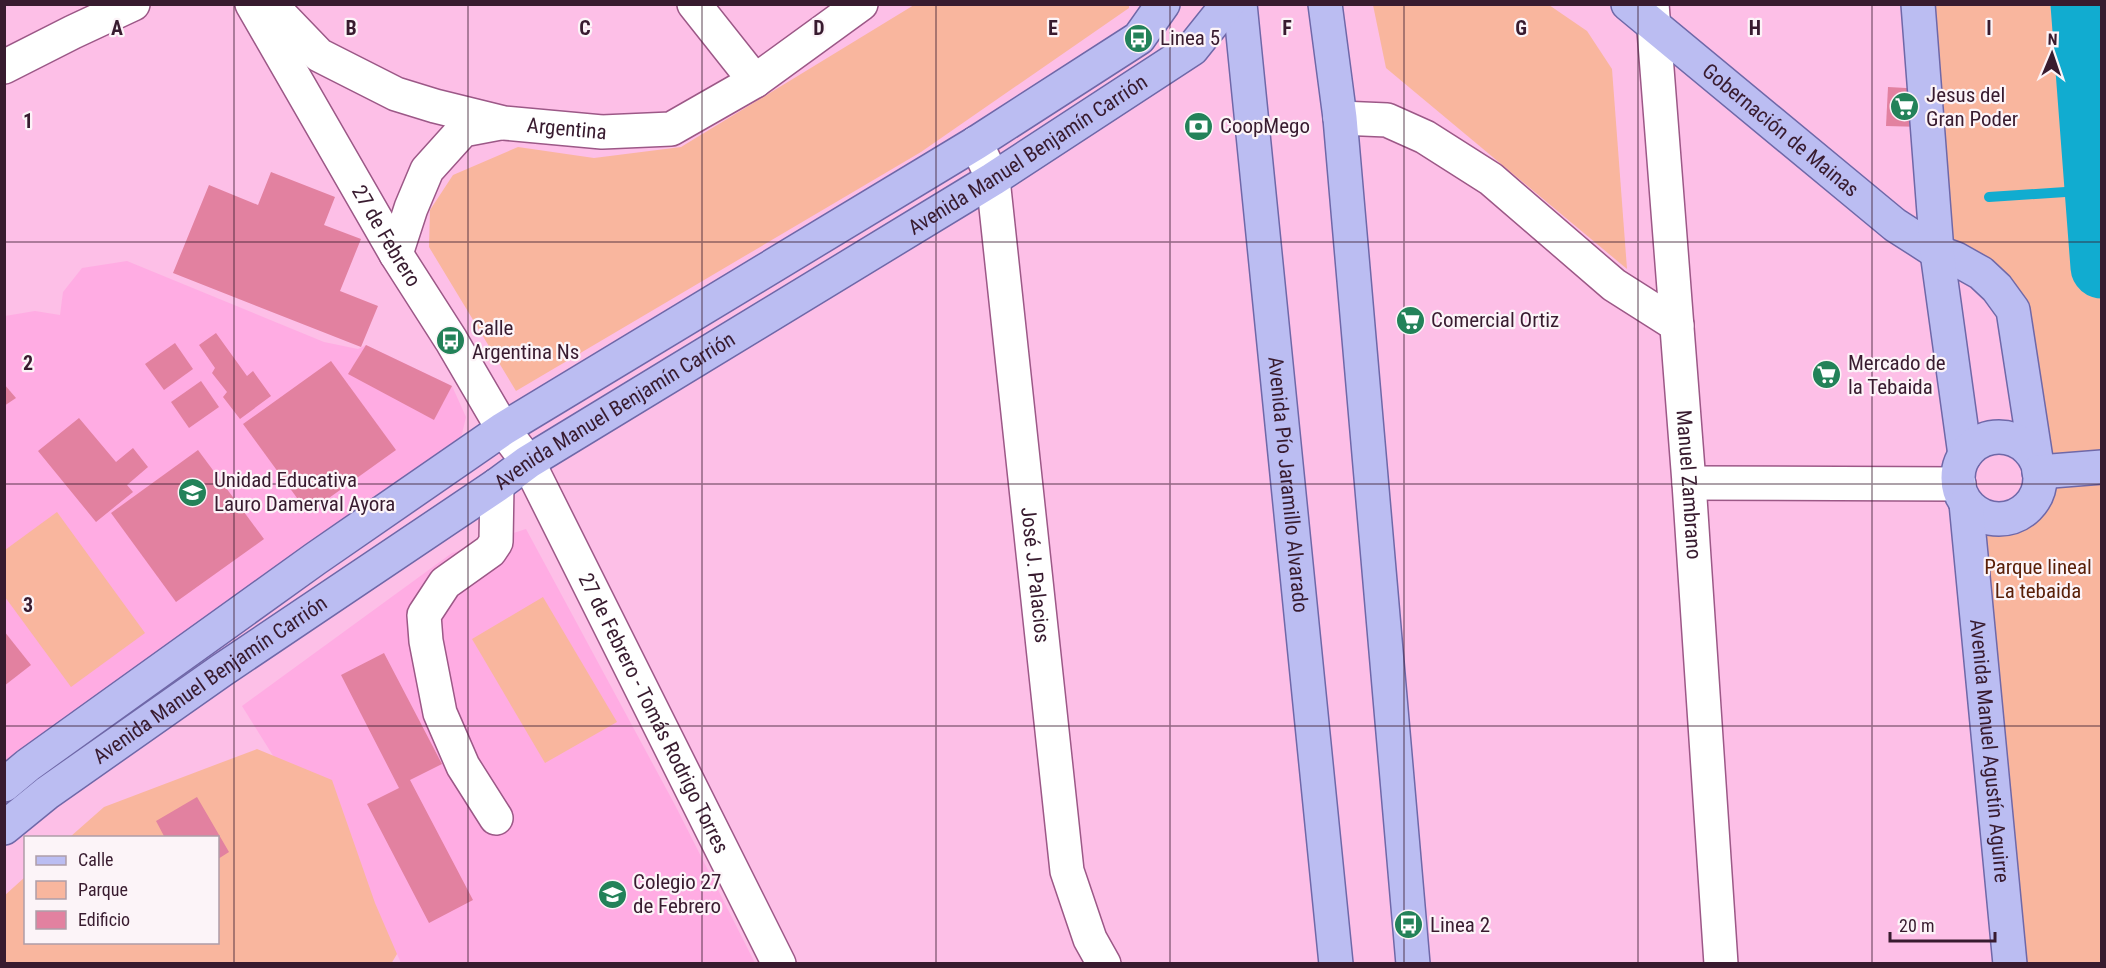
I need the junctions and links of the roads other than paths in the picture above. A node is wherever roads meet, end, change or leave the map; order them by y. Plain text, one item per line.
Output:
1 (133, 4) edge
2 (252, 4) edge
3 (270, 4) edge
4 (694, 4) edge
5 (861, 4) edge
6 (1163, 4) edge
7 (1228, 4) edge
8 (1240, 4) edge
9 (1325, 4) edge
10 (1628, 4) edge
11 (1918, 4) edge
12 (1653, 15) edge
13 (4, 67) edge
14 (755, 81) junction
15 (1340, 118) junction
16 (504, 123) junction
17 (976, 143) junction
18 (993, 178) junction
19 (1937, 252) junction
20 (396, 254) junction
21 (1677, 325) junction
22 (503, 429) junction
23 (528, 462) junction
24 (2102, 466) edge
25 (2044, 467) junction
26 (1963, 481) junction
27 (1689, 483) junction
28 (497, 485) junction
29 (4, 785) edge
30 (496, 818) dead end
31 (4, 828) edge
32 (779, 963) edge
33 (1104, 963) edge
34 (1336, 963) edge
35 (1413, 963) edge
36 (1721, 963) edge
37 (2010, 963) edge

1 - 13 street
2 - 20 street, 27 de Febrero
3 - 16 street, Argentina
4 - 14 street
5 - 14 street, Argentina
6 - 17 main road, Avenida Manuel Benjamín Carrión
7 - 18 main road, Avenida Manuel Benjamín Carrión
8 - 34 main road, Avenida Pío Jaramillo Alvarado
9 - 15 main road
10 - 12 main road, Gobernación de Mainas
11 - 19 main road, Avenida Manuel Agustín Aguirre
12 - 19 main road, Gobernación de Mainas
12 - 21 street, Manuel Zambrano
14 - 16 street, Argentina
15 - 21 street
15 - 35 main road
16 - 20 street
17 - 18 street, José J. Palacios
17 - 22 main road, Avenida Manuel Benjamín Carrión
18 - 23 main road, Avenida Manuel Benjamín Carrión
18 - 33 street, José J. Palacios
19 - 25 main road, Gobernación de Mainas
19 - 26 main road, Avenida Manuel Agustín Aguirre
20 - 22 street, 27 de Febrero
21 - 27 street, Manuel Zambrano
22 - 23 street, 27 de Febrero
22 - 29 main road, Avenida Manuel Benjamín Carrión
23 - 28 main road, Avenida Manuel Benjamín Carrión
23 - 32 street, 27 de Febrero - Tomás Rodrigo Torres
24 - 25 main road
25 - 26 main road
25 - 26 main road
26 - 27 street
26 - 37 main road, Avenida Manuel Agustín Aguirre
27 - 36 street, Manuel Zambrano
28 - 30 street
28 - 31 main road, Avenida Manuel Benjamín Carrión

